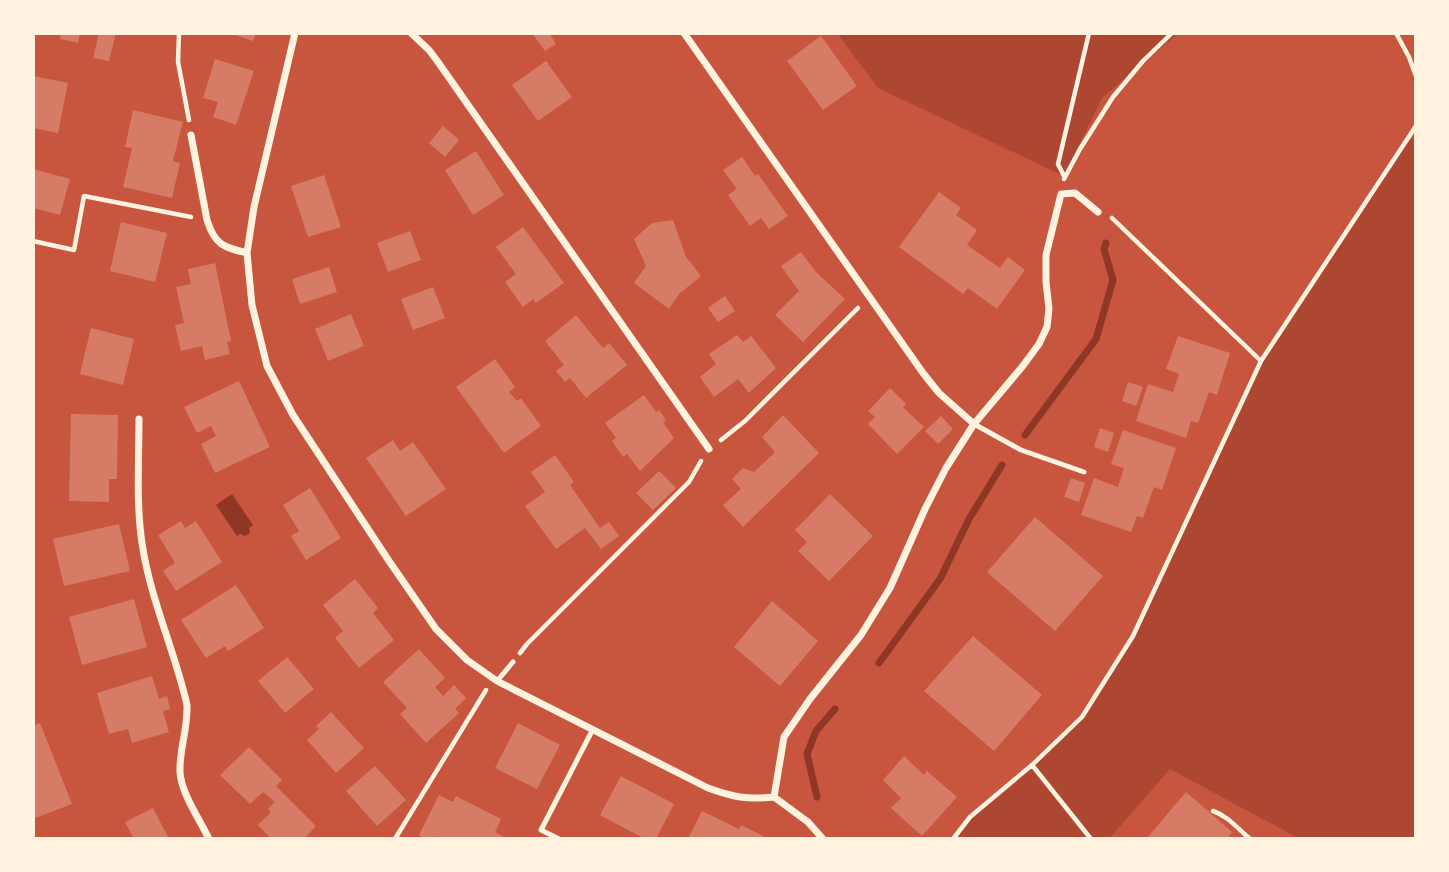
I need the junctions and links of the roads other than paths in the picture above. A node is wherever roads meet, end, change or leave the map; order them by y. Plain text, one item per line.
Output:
1 (295, 33) edge
2 (411, 33) edge
3 (684, 33) edge
4 (191, 135) road end
5 (1098, 212) road end
6 (247, 253) junction
7 (139, 419) dead end
8 (974, 424) junction
9 (709, 449) road end
10 (1084, 472) dead end
11 (513, 662) road end
12 (497, 681) junction
13 (593, 729) junction
14 (774, 797) junction
15 (209, 839) edge
16 (559, 839) edge
17 (823, 839) edge

1 - 6 street
2 - 9 street
3 - 8 street
4 - 6 street
5 - 8 street
6 - 12 street
7 - 15 street
8 - 10 lane
8 - 14 street
11 - 12 lane
12 - 13 street
13 - 14 street
13 - 16 lane
14 - 17 street

